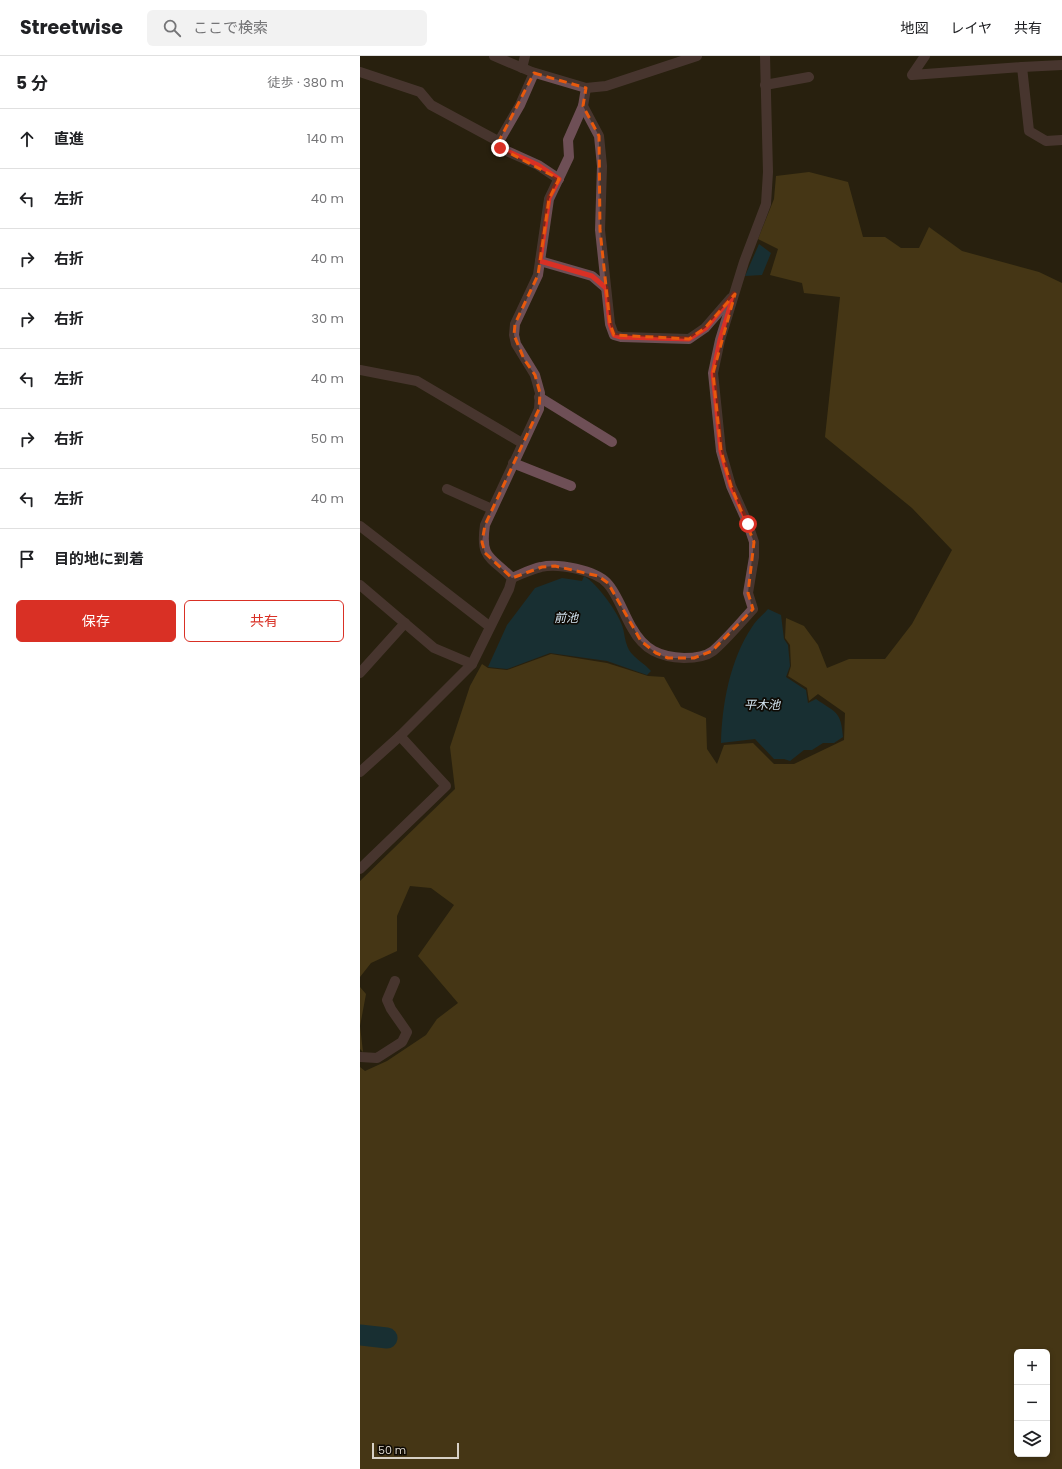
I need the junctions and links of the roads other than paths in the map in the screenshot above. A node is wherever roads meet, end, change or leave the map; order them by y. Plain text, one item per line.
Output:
1 (494, 56) edge
2 (525, 56) edge
3 (697, 56) edge
4 (765, 56) edge
5 (925, 56) edge
6 (1062, 65) edge
7 (1022, 67) junction
8 (522, 68) junction
9 (360, 72) edge
10 (534, 73) junction
11 (809, 77) dead end
12 (765, 85) junction
13 (586, 88) junction
14 (583, 106) junction
15 (1062, 140) edge
16 (498, 143) junction
17 (559, 179) junction
18 (540, 261) junction
19 (606, 288) junction
20 (734, 294) junction
21 (360, 370) edge
22 (539, 397) junction
23 (612, 442) dead end
24 (522, 443) junction
25 (512, 463) junction
26 (571, 486) dead end
27 (447, 489) dead end
28 (492, 509) junction
29 (360, 526) edge
30 (512, 578) junction
31 (360, 585) edge
32 (405, 623) junction
33 (489, 626) junction
34 (472, 664) junction
35 (360, 673) edge
36 (400, 736) junction
37 (360, 772) edge
38 (360, 869) edge
39 (395, 981) dead end
40 (360, 1057) edge

1 - 8 street
2 - 8 street
3 - 13 street
4 - 12 street
5 - 7 street
6 - 7 street
7 - 15 street
8 - 10 street
9 - 16 street
10 - 13 street
10 - 16 street
11 - 12 street
12 - 20 street
13 - 14 street
14 - 17 street
14 - 19 street
16 - 17 street
17 - 18 street
18 - 19 street
18 - 22 street
19 - 20 street
20 - 30 street
21 - 24 street
22 - 23 street
22 - 24 street
24 - 25 street
25 - 26 street
25 - 28 street
27 - 28 street
28 - 30 street
29 - 33 street
30 - 33 street
31 - 32 street
32 - 34 street
32 - 35 street
33 - 34 street
34 - 36 street
36 - 37 street
36 - 38 street
39 - 40 street

